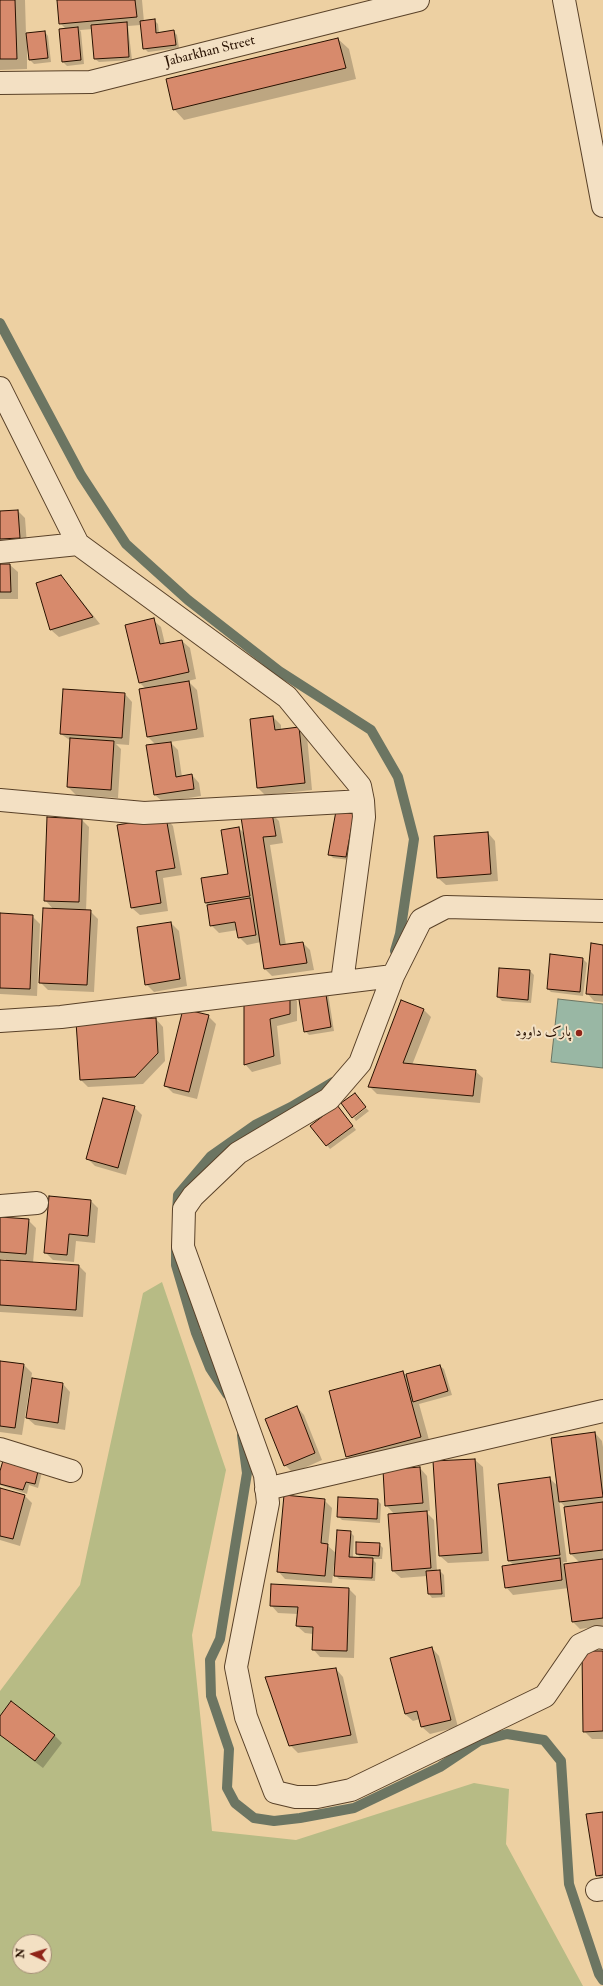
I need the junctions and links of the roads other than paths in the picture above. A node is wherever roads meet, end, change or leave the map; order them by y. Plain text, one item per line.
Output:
1 (418, 0) edge
2 (564, 0) edge
3 (0, 83) edge
4 (603, 206) edge
5 (0, 388) edge
6 (78, 544) junction
7 (0, 552) edge
8 (0, 800) edge
9 (363, 801) junction
10 (603, 911) edge
11 (393, 976) junction
12 (342, 982) junction
13 (0, 1020) edge
14 (37, 1203) dead end
15 (0, 1206) edge
16 (603, 1411) edge
17 (0, 1449) edge
18 (71, 1471) dead end
19 (266, 1489) junction
20 (603, 1638) edge

1 - 3 street, Jabarkhan Street
2 - 4 street
5 - 6 street
6 - 7 street
6 - 9 street
8 - 9 street
9 - 12 street
10 - 11 street
11 - 12 street
11 - 19 street
12 - 13 street
14 - 15 street
16 - 19 street
17 - 18 street
19 - 20 street

